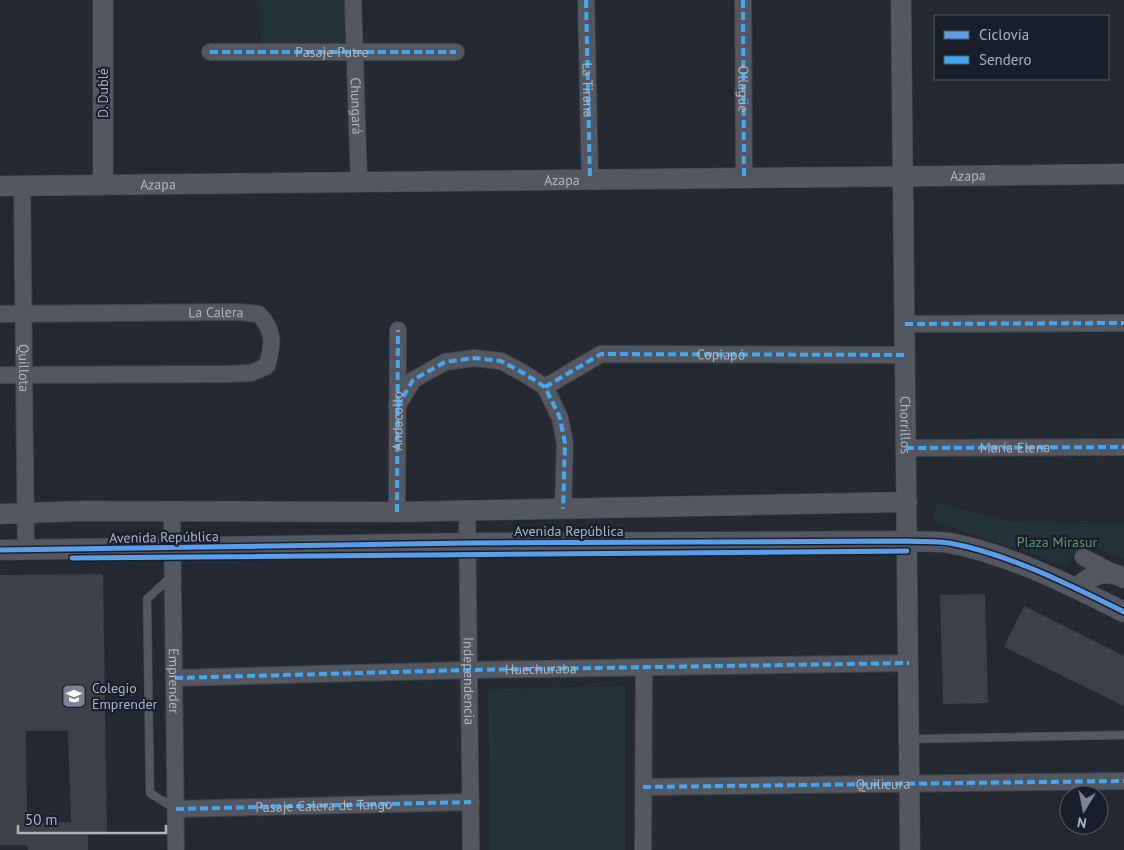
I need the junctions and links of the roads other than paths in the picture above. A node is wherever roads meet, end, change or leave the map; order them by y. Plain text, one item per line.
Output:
1 (103, 0) edge
2 (353, 0) edge
3 (586, 0) edge
4 (743, 0) edge
5 (901, 0) edge
6 (210, 52) dead end
7 (456, 52) dead end
8 (354, 53) junction
9 (1124, 174) edge
10 (903, 177) junction
11 (744, 178) junction
12 (590, 180) junction
13 (358, 182) junction
14 (103, 185) junction
15 (0, 186) edge
16 (22, 186) junction
17 (0, 314) edge
18 (23, 314) junction
19 (1124, 323) edge
20 (905, 324) junction
21 (398, 330) dead end
22 (905, 355) junction
23 (0, 375) edge
24 (24, 375) junction
25 (545, 387) junction
26 (397, 407) junction
27 (1124, 447) edge
28 (906, 448) junction
29 (907, 502) junction
30 (563, 509) junction
31 (467, 511) junction
32 (172, 512) junction
33 (398, 512) junction
34 (0, 514) edge
35 (26, 514) junction
36 (907, 541) junction
37 (468, 543) junction
38 (173, 547) junction
39 (0, 550) edge
40 (26, 550) junction
41 (1083, 557) dead end
42 (173, 575) junction
43 (1123, 577) edge
44 (1076, 588) junction
45 (1124, 612) edge
46 (908, 663) junction
47 (644, 667) junction
48 (469, 670) junction
49 (174, 678) junction
50 (1124, 735) edge
51 (909, 739) junction
52 (1124, 781) edge
53 (909, 784) junction
54 (643, 787) junction
55 (470, 802) junction
56 (176, 809) junction
57 (176, 850) edge
58 (471, 850) edge
59 (643, 850) edge
60 (910, 850) edge

1 - 14 street, D. Dublé
2 - 8 street, Chungará
3 - 12 street, La Tirana
4 - 11 street, Ollagüe
5 - 10 street, Chorrillos
6 - 8 street, Pasaje Putre
7 - 8 street, Pasaje Putre
8 - 13 street, Chungará
9 - 10 street, Azapa
10 - 11 street, Azapa
10 - 20 street, Chorrillos
11 - 12 street, Azapa
12 - 13 street, Azapa
13 - 14 street, Azapa
14 - 16 street, Azapa
15 - 16 street, Azapa
16 - 18 street, Quillota
17 - 18 street, La Calera
18 - 24 street, Quillota
18 - 24 street, La Calera
19 - 20 street
20 - 22 street, Chorrillos
21 - 26 street, Andacollo
22 - 25 street, Copiapó
22 - 28 street, Chorrillos
23 - 24 street, La Calera
24 - 35 street, Quillota
25 - 26 street
25 - 30 street
26 - 33 street, Andacollo
27 - 28 street, María Elena
28 - 29 street, Chorrillos
29 - 30 street, Avenida República
29 - 36 street, Chorrillos
30 - 31 street, Avenida República
31 - 33 street, Avenida República
31 - 37 street, Independencia
32 - 33 street, Avenida República
32 - 35 street, Avenida República
32 - 38 street, Emprender
34 - 35 street, Avenida República
35 - 40 street, Quillota
36 - 37 street, Avenida República
36 - 44 street, Avenida República
36 - 46 street, Chorrillos
37 - 38 street, Avenida República
37 - 48 street, Independencia
38 - 40 street, Avenida República
38 - 42 street, Emprender
39 - 40 street, Avenida República
41 - 43 street
42 - 49 street, Emprender
42 - 56 lane
43 - 44 street
44 - 45 street, Avenida República
46 - 47 street, Huechuraba
46 - 51 street, Chorrillos
47 - 48 street, Huechuraba
47 - 54 street
48 - 49 street, Huechuraba
48 - 55 street, Independencia
49 - 56 street, Emprender
50 - 51 lane
51 - 53 street, Chorrillos
52 - 53 street, Quilicura
53 - 54 street, Quilicura
53 - 60 street, Chorrillos
54 - 59 street
55 - 56 street, Pasaje Calera de Tango
55 - 58 street, Independencia
56 - 57 street, Emprender

